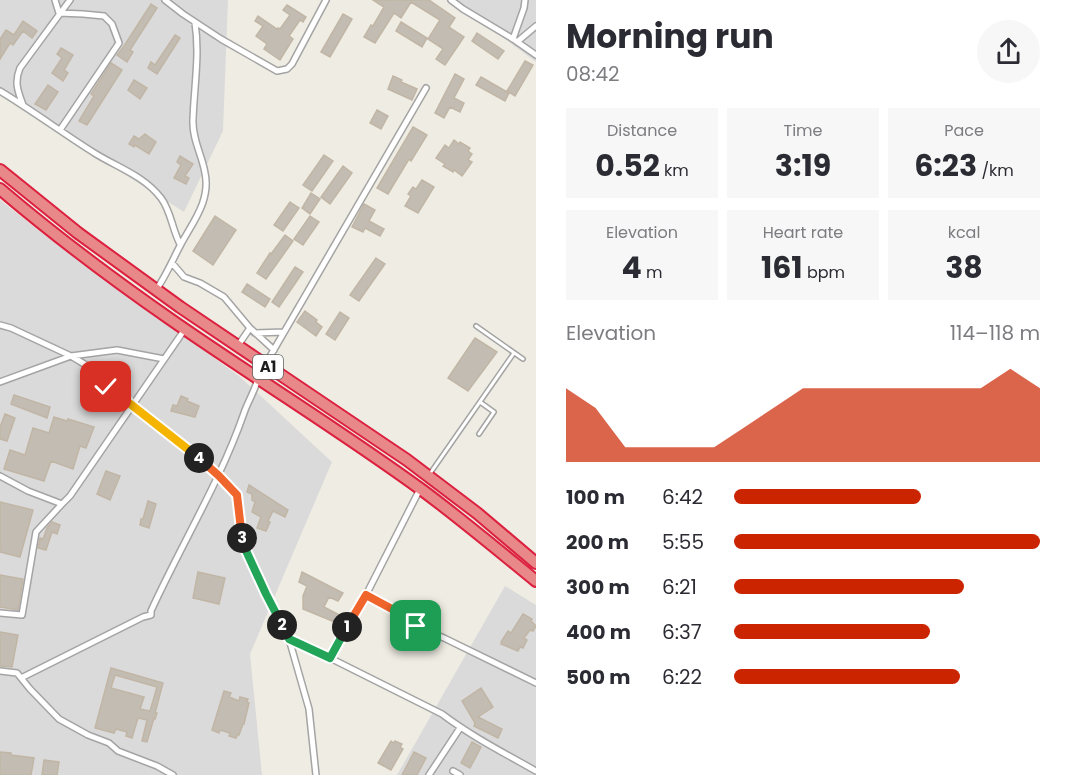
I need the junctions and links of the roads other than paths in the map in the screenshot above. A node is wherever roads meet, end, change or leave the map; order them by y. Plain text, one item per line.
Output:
1 (55, 0) edge
2 (70, 0) edge
3 (165, 0) edge
4 (326, 0) edge
5 (451, 0) edge
6 (525, 0) edge
7 (59, 13) junction
8 (195, 23) junction
9 (536, 26) edge
10 (515, 40) junction
11 (536, 56) edge
12 (426, 88) dead end
13 (0, 91) edge
14 (22, 105) junction
15 (60, 130) junction
16 (0, 170) edge
17 (0, 189) edge
18 (180, 244) junction
19 (172, 263) junction
20 (156, 290) junction
21 (0, 325) edge
22 (476, 326) dead end
23 (250, 328) junction
24 (185, 329) junction
25 (284, 332) junction
26 (255, 333) junction
27 (236, 346) junction
28 (274, 350) junction
29 (514, 353) junction
30 (70, 356) junction
31 (226, 357) junction
32 (164, 359) junction
33 (523, 359) dead end
34 (265, 365) junction
35 (258, 378) junction
36 (0, 382) edge
37 (480, 402) junction
38 (132, 405) junction
39 (479, 434) dead end
40 (407, 460) junction
41 (398, 474) junction
42 (0, 476) edge
43 (219, 476) junction
44 (428, 476) junction
45 (420, 489) junction
46 (62, 504) junction
47 (536, 563) edge
48 (536, 581) edge
49 (366, 595) junction
50 (0, 613) edge
51 (289, 639) junction
52 (330, 658) junction
53 (0, 670) edge
54 (21, 678) junction
55 (536, 683) edge
56 (460, 728) junction
57 (453, 771) dead end
58 (536, 771) edge
59 (173, 775) edge
60 (316, 775) edge
61 (429, 775) edge
62 (460, 775) edge

1 - 7 street
2 - 7 street
3 - 8 street
4 - 8 street
5 - 10 street
6 - 10 street
7 - 14 street
7 - 15 street
8 - 18 street
9 - 10 street
10 - 11 street
12 - 25 street
13 - 14 street
14 - 15 street
15 - 18 street
16 - 20 highway, A1
17 - 24 highway, A1
18 - 19 street
19 - 20 street
19 - 23 street
20 - 27 highway, A1
21 - 30 street
22 - 29 lane
23 - 26 street
23 - 27 street
24 - 31 highway, A1
24 - 32 street
25 - 26 street
25 - 28 street
26 - 28 street
27 - 31 highway
27 - 34 highway, A1
28 - 34 street
29 - 33 lane
29 - 37 lane
30 - 32 street
30 - 36 street
30 - 38 street
31 - 35 highway, A1
32 - 38 street
34 - 40 highway, A1
35 - 41 highway, A1
35 - 43 street
37 - 39 lane
37 - 44 lane
38 - 43 street
38 - 46 street
40 - 41 highway
40 - 44 highway, A1
41 - 45 highway, A1
42 - 46 street
43 - 51 street
43 - 54 street
44 - 47 highway, A1
45 - 48 highway, A1
45 - 49 street
46 - 50 street
49 - 52 street
49 - 55 street
51 - 52 street
51 - 60 street
52 - 56 street
53 - 54 street
54 - 59 street
56 - 58 street
56 - 61 street
57 - 62 street

